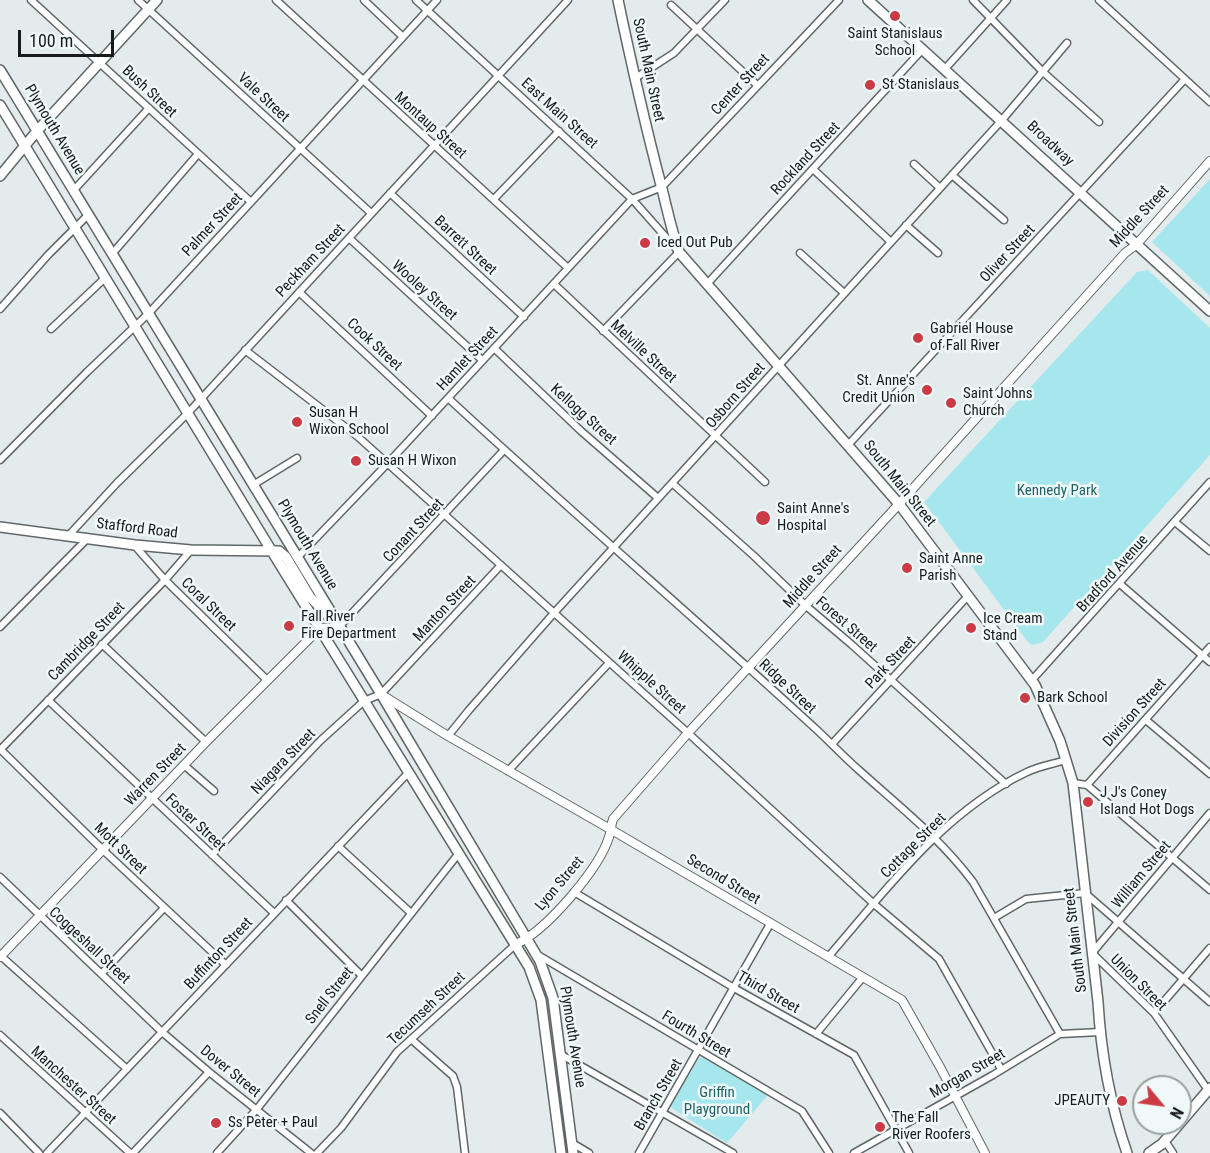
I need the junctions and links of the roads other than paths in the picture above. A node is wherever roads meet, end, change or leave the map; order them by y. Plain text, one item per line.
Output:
1 (31, 0) edge
2 (138, 0) edge
3 (157, 0) edge
4 (276, 0) edge
5 (364, 0) edge
6 (416, 0) edge
7 (437, 0) edge
8 (568, 0) edge
9 (618, 0) edge
10 (725, 0) edge
11 (839, 0) edge
12 (868, 0) edge
13 (973, 0) edge
14 (1007, 0) edge
15 (1099, 0) edge
16 (671, 4) dead end
17 (148, 10) junction
18 (427, 11) junction
19 (991, 18) junction
20 (697, 29) junction
21 (403, 37) junction
22 (1067, 44) dead end
23 (922, 50) junction
24 (99, 62) junction
25 (0, 70) edge
26 (944, 70) junction
27 (1043, 72) junction
28 (499, 76) junction
29 (634, 79) junction
30 (1185, 79) junction
31 (363, 81) junction
32 (757, 85) junction
33 (1210, 102) edge
34 (0, 105) edge
35 (149, 108) junction
36 (1002, 120) junction
37 (1099, 122) dead end
38 (37, 131) junction
39 (559, 131) junction
40 (433, 146) junction
41 (25, 147) junction
42 (300, 149) junction
43 (198, 154) junction
44 (1210, 160) edge
45 (914, 164) dead end
46 (813, 169) junction
47 (952, 175) junction
48 (0, 176) edge
49 (662, 187) junction
50 (940, 188) junction
51 (73, 191) junction
52 (390, 193) junction
53 (1080, 194) junction
54 (494, 198) junction
55 (632, 199) junction
56 (251, 202) junction
57 (371, 213) junction
58 (88, 215) junction
59 (1004, 220) dead end
60 (906, 225) junction
61 (75, 228) junction
62 (349, 238) junction
63 (891, 242) junction
64 (1136, 245) junction
65 (679, 252) junction
66 (800, 253) dead end
67 (938, 253) dead end
68 (112, 254) junction
69 (568, 268) junction
70 (105, 278) junction
71 (554, 284) junction
72 (708, 284) junction
73 (299, 292) junction
74 (844, 293) junction
75 (0, 309) edge
76 (1210, 310) edge
77 (148, 314) junction
78 (524, 316) junction
79 (135, 326) junction
80 (51, 329) dead end
81 (603, 331) junction
82 (494, 348) junction
83 (244, 350) junction
84 (482, 360) junction
85 (778, 365) junction
86 (448, 398) junction
87 (200, 399) junction
88 (188, 413) junction
89 (432, 416) junction
90 (717, 435) junction
91 (848, 445) junction
92 (504, 450) junction
93 (297, 458) dead end
94 (0, 460) edge
95 (388, 463) junction
96 (765, 482) dead end
97 (1210, 482) edge
98 (672, 483) junction
99 (253, 485) junction
100 (658, 498) junction
101 (899, 504) junction
102 (445, 515) junction
103 (1175, 522) junction
104 (0, 527) edge
105 (69, 535) junction
106 (88, 538) junction
107 (135, 545) junction
108 (614, 548) junction
109 (191, 550) junction
110 (272, 551) junction
111 (1210, 551) edge
112 (297, 558) junction
113 (501, 565) junction
114 (165, 580) junction
115 (1120, 584) junction
116 (968, 597) junction
117 (805, 605) junction
118 (554, 613) junction
119 (0, 627) edge
120 (339, 627) junction
121 (319, 628) junction
122 (102, 644) junction
123 (1210, 647) edge
124 (1203, 655) junction
125 (1210, 662) edge
126 (609, 663) junction
127 (749, 668) junction
128 (267, 680) junction
129 (1032, 680) junction
130 (890, 681) junction
131 (381, 694) junction
132 (48, 700) junction
133 (364, 701) junction
134 (1146, 720) junction
135 (688, 733) junction
136 (448, 736) junction
137 (206, 742) junction
138 (832, 744) junction
139 (0, 750) edge
140 (1066, 760) junction
141 (184, 765) junction
142 (508, 771) junction
143 (409, 772) junction
144 (1210, 774) edge
145 (1073, 783) junction
146 (1006, 784) junction
147 (1087, 785) junction
148 (214, 791) dead end
149 (151, 799) junction
150 (1210, 813) edge
151 (610, 829) junction
152 (935, 838) junction
153 (338, 846) junction
154 (103, 850) junction
155 (459, 853) junction
156 (212, 855) junction
157 (1172, 857) junction
158 (0, 877) edge
159 (1210, 890) edge
160 (574, 892) junction
161 (1085, 893) junction
162 (286, 900) junction
163 (874, 904) junction
164 (164, 908) junction
165 (274, 913) junction
166 (411, 913) junction
167 (40, 915) junction
168 (994, 918) junction
169 (1118, 922) junction
170 (770, 924) junction
171 (528, 939) junction
172 (516, 944) junction
173 (1210, 948) edge
174 (535, 953) junction
175 (1092, 953) junction
176 (1, 956) edge
177 (828, 957) junction
178 (225, 965) junction
179 (102, 974) junction
180 (362, 975) junction
181 (863, 977) junction
182 (1184, 979) junction
183 (734, 987) junction
184 (1210, 1002) edge
185 (1154, 1013) junction
186 (162, 1032) junction
187 (1100, 1032) junction
188 (816, 1034) junction
189 (1059, 1034) junction
190 (0, 1035) edge
191 (411, 1039) junction
192 (699, 1051) junction
193 (560, 1054) junction
194 (127, 1069) junction
195 (1001, 1069) junction
196 (209, 1072) junction
197 (1209, 1089) edge
198 (955, 1097) junction
199 (257, 1109) junction
200 (662, 1112) junction
201 (0, 1113) edge
202 (85, 1113) junction
203 (895, 1130) junction
204 (1165, 1141) junction
205 (573, 1148) edge
206 (39, 1153) edge
207 (47, 1153) edge
208 (131, 1153) edge
209 (217, 1153) edge
210 (311, 1153) edge
211 (317, 1153) edge
212 (465, 1153) edge
213 (561, 1153) edge
214 (589, 1153) edge
215 (639, 1153) edge
216 (733, 1153) edge
217 (829, 1153) edge
218 (854, 1153) edge
219 (909, 1153) edge
220 (985, 1153) edge
221 (1128, 1153) edge
222 (1149, 1153) edge
223 (1173, 1153) edge

1 - 24 street, Bush Street
2 - 17 street, Vale Street
3 - 17 main road
4 - 31 street, Montaup Street
5 - 21 street
6 - 18 street, East Main Street
7 - 18 street, Palmer Street
8 - 28 street, Peckham Street
9 - 29 main road, South Main Street
10 - 20 street
11 - 32 street, Center Street
12 - 23 main road, Broadway
13 - 19 street
14 - 19 street
15 - 30 street
16 - 20 street
17 - 24 main road
17 - 42 street, Vale Street
18 - 21 street, Palmer Street
18 - 28 street, East Main Street
19 - 26 street
19 - 27 street
20 - 29 street
20 - 32 street
21 - 31 street, Palmer Street
22 - 27 street, Osborn Street
23 - 26 main road, Broadway
23 - 46 street, Rockland Street
24 - 35 street, Bush Street
24 - 38 main road
25 - 38 main road, Plymouth Avenue
26 - 36 main road, Broadway
27 - 36 street, Osborn Street
27 - 37 street
28 - 39 street, East Main Street
28 - 40 street, Peckham Street
29 - 49 main road, South Main Street
30 - 33 street
30 - 53 street, Oliver Street
31 - 40 street, Montaup Street
31 - 42 street, Palmer Street
32 - 49 street, Center Street
34 - 41 main road, Plymouth Avenue
35 - 43 street, Bush Street
35 - 51 street
36 - 47 street, Osborn Street
36 - 53 main road, Broadway
38 - 41 main road
38 - 51 main road, Plymouth Avenue
39 - 54 street
39 - 55 street, East Main Street
40 - 52 street, Peckham Street
40 - 54 street, Montaup Street
41 - 48 main road
41 - 61 main road, Plymouth Avenue
42 - 56 street, Palmer Street
42 - 57 street, Vale Street
43 - 56 street, Bush Street
43 - 68 street
44 - 64 street, Middle Street
45 - 50 street
46 - 63 street
46 - 72 street, Rockland Street
47 - 50 street, Osborn Street
47 - 59 street
49 - 55 street, Hamlet Street
49 - 65 main road, South Main Street
50 - 60 street, Osborn Street
51 - 58 main road, Plymouth Avenue
52 - 57 street, Peckham Street
52 - 78 street, Barrett Street
53 - 64 main road, Broadway
53 - 91 street, Oliver Street
54 - 69 street, Montaup Street
55 - 65 street, East Main Street
55 - 69 street, Hamlet Street
56 - 77 street, Palmer Street
57 - 62 street, Peckham Street
58 - 61 street
58 - 68 main road, Plymouth Avenue
60 - 63 street, Osborn Street
60 - 67 street
61 - 70 main road, Plymouth Avenue
61 - 75 street
62 - 73 street, Peckham Street
62 - 84 street, Wooley Street
63 - 74 street, Osborn Street
64 - 76 main road, Broadway
64 - 101 street, Middle Street
65 - 72 main road, South Main Street
65 - 81 street
66 - 74 street
68 - 77 main road, Plymouth Avenue
69 - 71 street, Hamlet Street
70 - 79 main road, Plymouth Avenue
70 - 80 street
71 - 78 street, Hamlet Street
71 - 81 street, Melville Street
72 - 85 main road, South Main Street
73 - 83 street, Peckham Street
73 - 89 street, Cook Street
74 - 85 street, Osborn Street
77 - 79 street, Palmer Street
77 - 87 main road, Plymouth Avenue
78 - 82 street, Hamlet Street
79 - 88 main road, Plymouth Avenue
79 - 94 street, Palmer Street
81 - 90 street, Melville Street
82 - 84 street, Hamlet Street
82 - 100 street, Kellogg Street
83 - 87 street, Peckham Street
83 - 95 street, Whipple Street
84 - 86 street, Hamlet Street
85 - 90 street, Osborn Street
85 - 91 main road, South Main Street
86 - 89 street, Hamlet Street
86 - 92 street, Ridge Street
87 - 88 street, Peckham Street
87 - 99 main road, Plymouth Avenue
88 - 105 street, Peckham Street
88 - 110 main road, Plymouth Avenue
89 - 95 street, Hamlet Street
90 - 96 street, Melville Street
90 - 98 street, Osborn Street
91 - 101 main road, South Main Street
92 - 102 street, Conant Street
92 - 108 street, Ridge Street
93 - 99 street
95 - 102 street, Whipple Street
95 - 112 street, Hamlet Street
97 - 103 street, Bradford Avenue
98 - 100 street, Osborn Street
98 - 117 street, Forest Street
99 - 112 main road, Plymouth Avenue
100 - 108 street, Osborn Street
101 - 116 main road, South Main Street
101 - 117 street, Middle Street
102 - 113 street, Whipple Street
102 - 120 street, Conant Street
103 - 111 street
103 - 115 street, Bradford Avenue
104 - 105 main road, Stafford Road
105 - 106 main road, Stafford Road
106 - 107 main road, Stafford Road
106 - 119 street
107 - 109 main road, Stafford Road
107 - 114 street, Coral Street
108 - 118 street, Osborn Street
108 - 127 street, Ridge Street
109 - 110 main road, Stafford Road
109 - 114 street, Cambridge Street
110 - 120 main road
110 - 121 main road, Plymouth Avenue
112 - 120 main road, Plymouth Avenue
113 - 118 street, Whipple Street
113 - 131 street, Manton Street
114 - 122 street, Cambridge Street
114 - 128 street, Coral Street
115 - 124 street
115 - 129 street, Bradford Avenue
116 - 129 main road, South Main Street
116 - 130 street, Park Street
117 - 127 street, Middle Street
117 - 130 street, Forest Street
118 - 126 street, Whipple Street
118 - 136 street, Osborn Street
120 - 121 street
120 - 131 main road, Plymouth Avenue
121 - 128 street, Warren Street
121 - 133 main road, Plymouth Avenue
122 - 132 street, Cambridge Street
122 - 137 street
123 - 124 street, Division Street
124 - 125 street
124 - 134 street, Division Street
126 - 135 street, Whipple Street
126 - 142 street
127 - 135 street, Middle Street
127 - 138 street, Ridge Street
128 - 137 street, Warren Street
129 - 140 main road, South Main Street
130 - 138 street, Park Street
130 - 146 street, Forest Street
131 - 133 street, Niagara Street
131 - 136 street, Second Street
131 - 171 main road, Plymouth Avenue
132 - 139 street, Cambridge Street
132 - 149 street, Foster Street
133 - 143 main road, Plymouth Avenue
133 - 156 street, Niagara Street
134 - 144 street
134 - 147 street, Division Street
135 - 151 street, Middle Street
135 - 163 street, Whipple Street
136 - 142 street, Second Street
137 - 141 street, Warren Street
138 - 152 street, Ridge Street
139 - 154 street, Mott Street
140 - 145 main road, South Main Street
140 - 146 street, Cottage Street
141 - 148 street
141 - 149 street, Warren Street
142 - 151 street, Second Street
143 - 153 street, Buffinton Street
143 - 155 main road, Plymouth Avenue
145 - 147 street
145 - 161 main road, South Main Street
146 - 152 street, Cottage Street
147 - 157 street
149 - 154 street, Warren Street
149 - 156 street, Foster Street
150 - 157 street, William Street
151 - 160 street, Lyon Street
151 - 170 street, Second Street
152 - 163 street, Cottage Street
152 - 168 street, Ridge Street
153 - 162 street, Buffinton Street
153 - 166 street
154 - 164 street, Mott Street
154 - 167 street, Warren Street
155 - 166 street, Snell Street
155 - 172 main road, Plymouth Avenue
156 - 165 street, Foster Street
157 - 159 street
157 - 169 street, William Street
158 - 167 street, Coggeshall Street
160 - 171 street, Lyon Street
160 - 183 street, Third Street
161 - 168 street
161 - 169 street
161 - 175 main road, South Main Street
162 - 165 street, Buffinton Street
162 - 180 street
163 - 177 street, Cottage Street
163 - 195 street, Whipple Street
164 - 178 street, Mott Street
164 - 179 street
165 - 178 street, Buffinton Street
166 - 180 street, Snell Street
167 - 176 street, Warren Street
167 - 179 street, Coggeshall Street
168 - 189 street, Ridge Street
169 - 175 street, William Street
169 - 182 street
170 - 177 street, Second Street
170 - 183 street, Branch Street
171 - 172 street, Lyon Street
171 - 174 main road, Plymouth Avenue
172 - 191 street, Tecumseh Street
172 - 213 main road, Plymouth Avenue
173 - 182 street
174 - 192 street, Fourth Street
174 - 193 main road, Plymouth Avenue
175 - 185 street, Union Street
175 - 187 main road, South Main Street
176 - 194 street
177 - 181 street, Second Street
178 - 186 street, Buffinton Street
179 - 186 street, Coggeshall Street
180 - 199 street, Snell Street
181 - 188 street
181 - 198 street, Second Street
182 - 184 street
182 - 185 street
183 - 188 street, Third Street
183 - 192 street, Branch Street
185 - 197 street, Union Street
186 - 194 street, Buffinton Street
186 - 196 street, Dover Street
187 - 189 street, Morgan Street
187 - 221 main road, South Main Street
188 - 203 street, Third Street
189 - 195 street, Morgan Street
190 - 202 street, Manchester Street
191 - 211 street, Tecumseh Street
191 - 212 street
192 - 200 street, Branch Street
192 - 217 street, Fourth Street
193 - 200 street
193 - 205 main road, Plymouth Avenue
194 - 202 street, Buffinton Street
195 - 198 street, Morgan Street
196 - 199 street, Dover Street
196 - 208 street
197 - 204 main road
198 - 203 street, Morgan Street
198 - 220 street, Second Street
199 - 209 street, Snell Street
199 - 210 street, Dover Street
200 - 215 street, Branch Street
200 - 216 street
201 - 206 street
202 - 207 street, Buffinton Street
202 - 208 street, Manchester Street
203 - 218 street, Morgan Street
203 - 219 street, Third Street
204 - 222 main road
204 - 223 street
205 - 214 street

